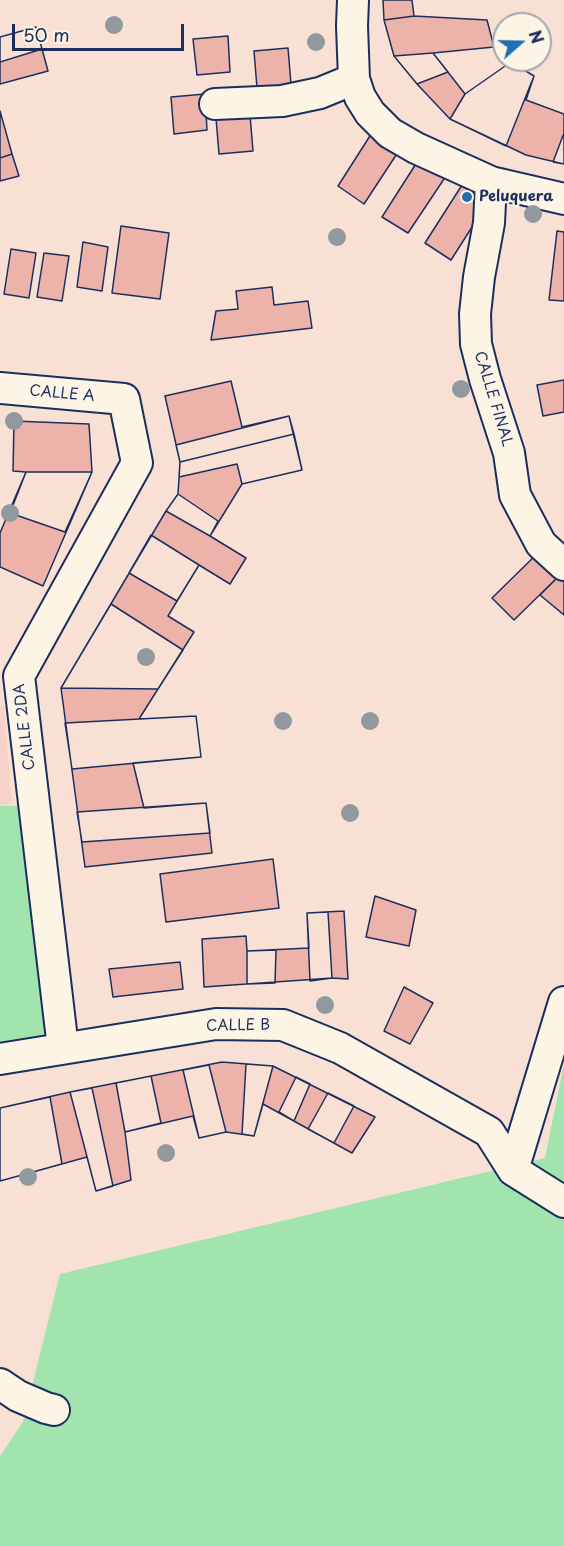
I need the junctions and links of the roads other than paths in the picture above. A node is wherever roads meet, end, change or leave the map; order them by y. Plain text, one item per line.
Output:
1 (353, 0) edge
2 (354, 79) junction
3 (215, 104) dead end
4 (491, 182) junction
5 (564, 199) edge
6 (0, 388) edge
7 (124, 399) joint
8 (564, 565) edge
9 (9, 676) edge
10 (564, 1002) edge
11 (63, 1048) junction
12 (0, 1059) edge
13 (513, 1170) junction
14 (564, 1202) edge
15 (0, 1384) edge
16 (54, 1410) dead end

1 - 2 street
2 - 3 street
2 - 4 street
4 - 5 street
4 - 8 street, CALLE FINAL
6 - 7 street, CALLE A
7 - 9 street, CALLE 2DA
9 - 11 street, CALLE 2DA
10 - 13 street
11 - 12 street, CALLE B
11 - 13 street, CALLE B
13 - 14 street
15 - 16 street

